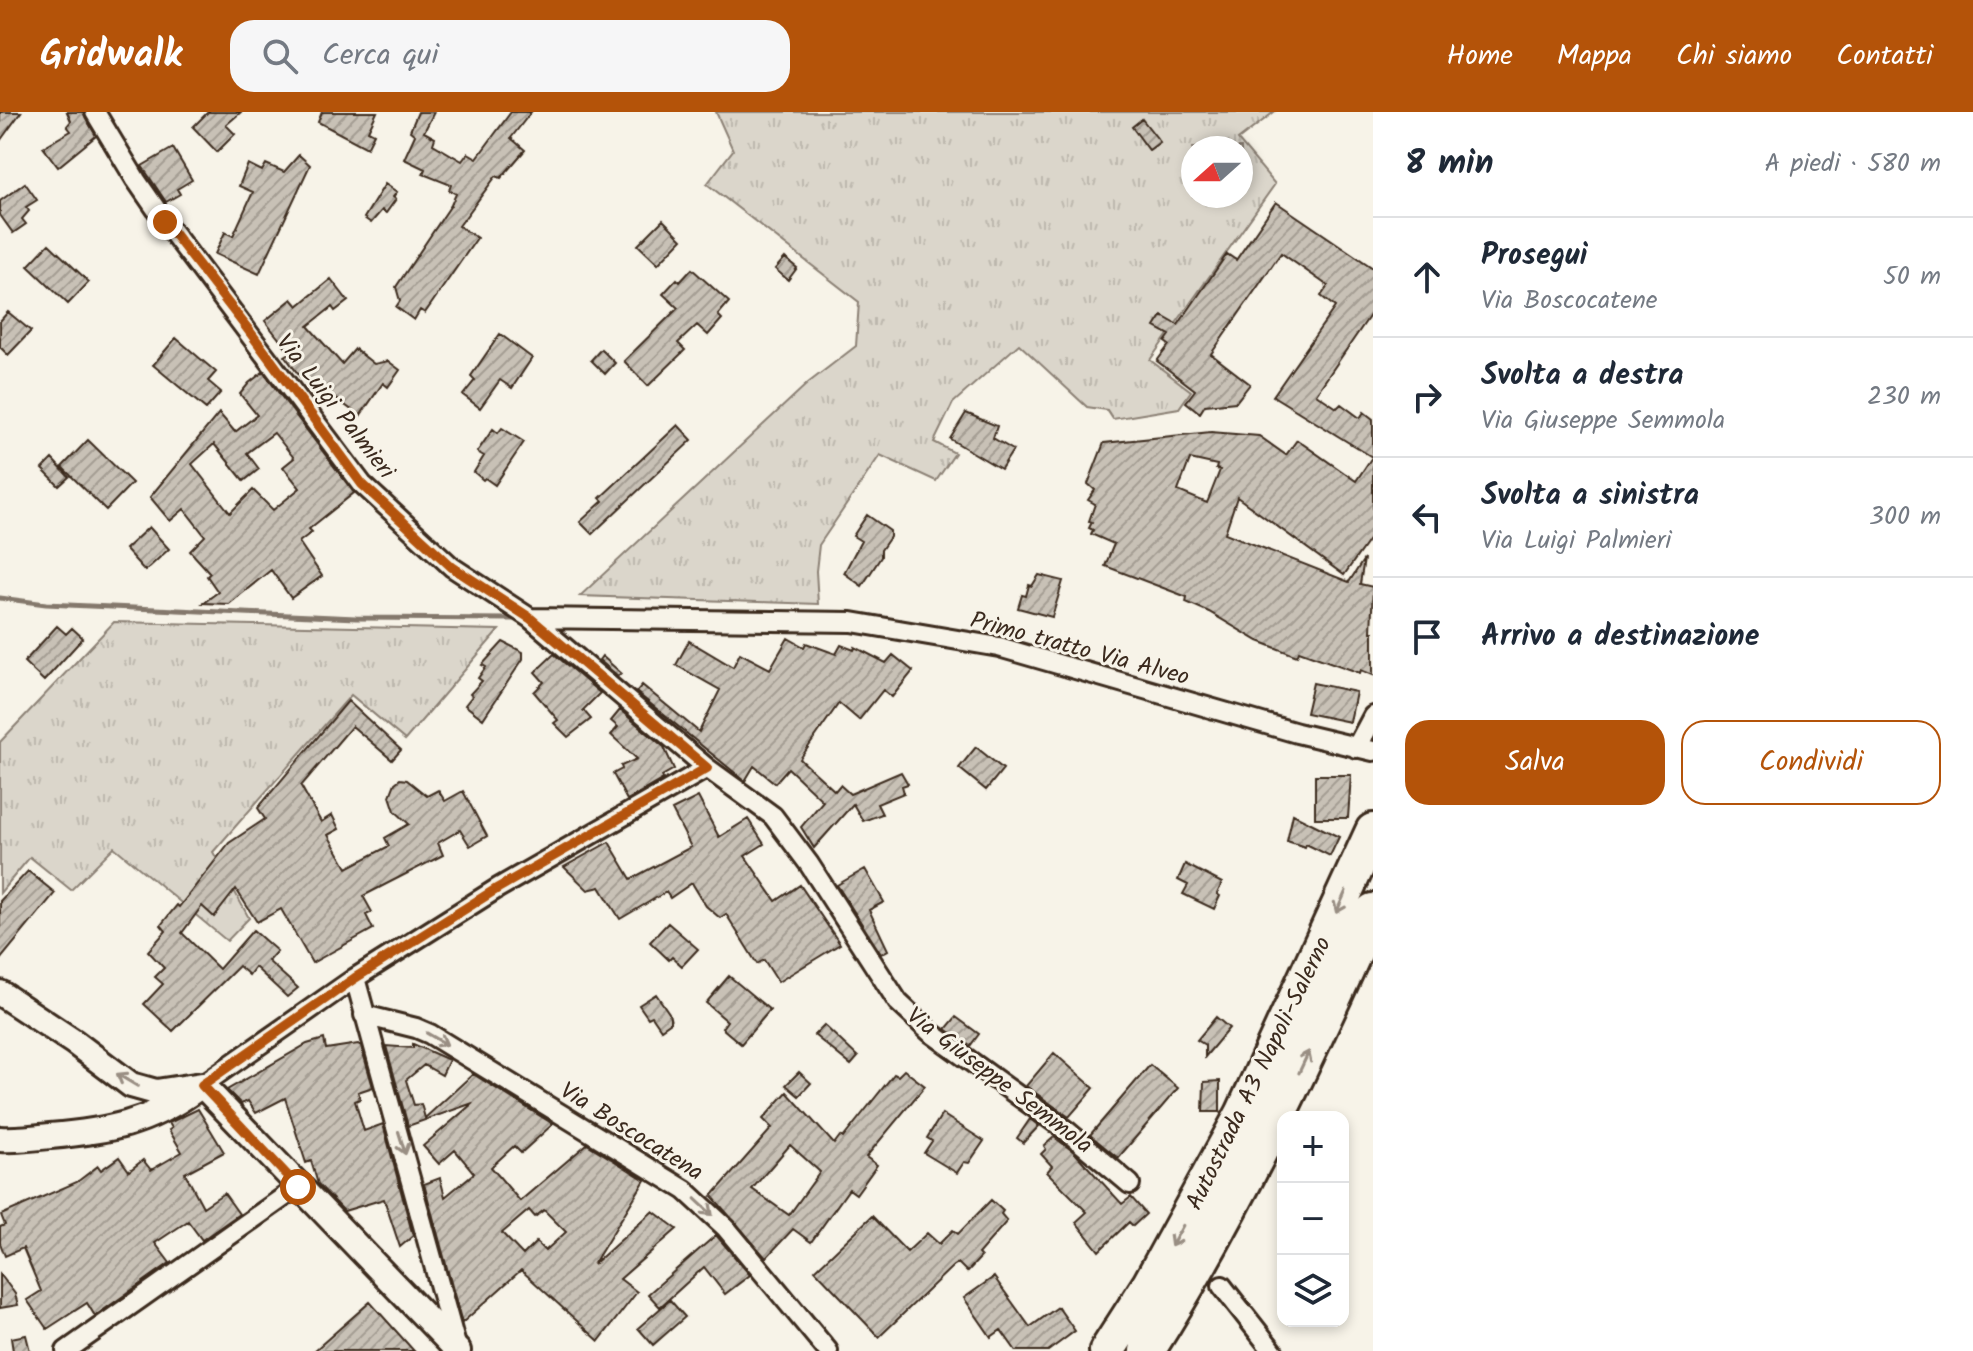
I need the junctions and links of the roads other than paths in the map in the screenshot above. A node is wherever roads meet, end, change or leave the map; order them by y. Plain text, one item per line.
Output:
1 (95, 112) edge
2 (530, 618) junction
3 (1373, 716) edge
4 (1364, 749) edge
5 (707, 768) junction
6 (1373, 831) edge
7 (1373, 911) edge
8 (355, 978) junction
9 (0, 993) edge
10 (364, 1015) junction
11 (202, 1085) junction
12 (0, 1139) edge
13 (1130, 1184) dead end
14 (298, 1187) junction
15 (1150, 1284) junction
16 (1222, 1286) dead end
17 (66, 1351) edge
18 (458, 1351) edge
19 (828, 1351) edge
20 (1088, 1351) edge
21 (1107, 1351) edge
22 (1147, 1351) edge
23 (1273, 1351) edge

1 - 2 street, Via Luigi Palmieri
2 - 4 street, Primo tratto Via Alveo
2 - 5 street, Via Luigi Palmieri
3 - 4 street
5 - 8 street
5 - 13 street, Via Giuseppe Semmola
6 -> 15 highway, Autostrada A3 Napoli-Salerno
22 -> 7 highway, Autostrada A3 Napoli-Salerno
8 - 10 street
8 - 11 street
11 -> 9 street
10 -> 18 street
10 -> 19 street, Via Boscocatena
11 - 12 street
11 - 14 street
14 - 17 street
14 - 18 street
15 - 20 highway
15 - 21 highway, Autostrada A3 Napoli-Salerno
16 - 23 street

